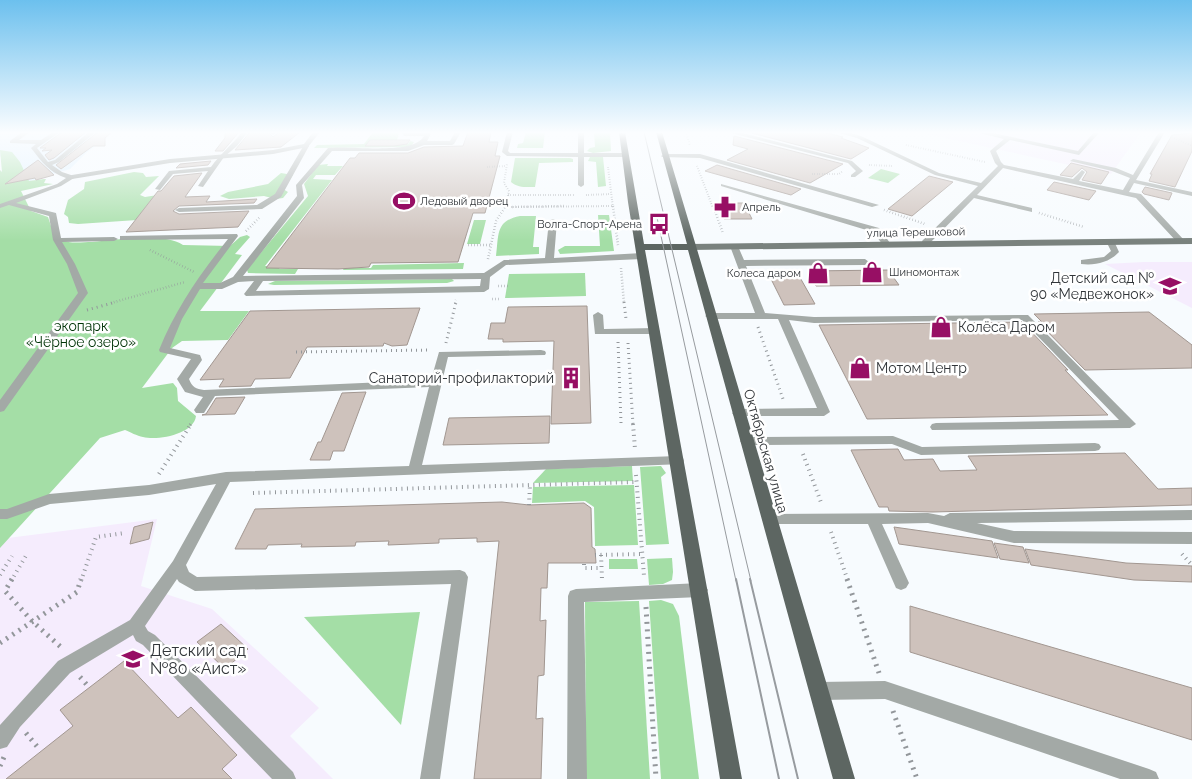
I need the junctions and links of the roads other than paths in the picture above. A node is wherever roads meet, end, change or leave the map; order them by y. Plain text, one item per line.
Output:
1 (53, 168) edge
2 (125, 168) edge
3 (293, 168) edge
4 (313, 168) edge
5 (582, 168) edge
6 (627, 168) edge
7 (668, 168) edge
8 (744, 168) edge
9 (857, 168) edge
10 (925, 168) edge
11 (1000, 168) edge
12 (1013, 168) edge
13 (1111, 168) edge
14 (1141, 168) edge
15 (213, 169) joint
16 (1114, 169) joint
17 (1082, 172) dead end
18 (853, 176) dead end
19 (72, 177) junction
20 (1134, 180) junction
21 (1074, 182) junction
22 (582, 185) dead end
23 (723, 185) dead end
24 (982, 185) junction
25 (201, 186) dead end
26 (158, 188) dead end
27 (1125, 193) junction
28 (1192, 194) edge
29 (971, 195) junction
30 (4, 204) edge
31 (875, 205) road end
32 (179, 210) dead end
33 (1029, 210) road end
34 (554, 221) dead end
35 (57, 240) junction
36 (1180, 240) junction
37 (1192, 240) edge
38 (1110, 241) junction
39 (886, 243) junction
40 (925, 243) junction
41 (690, 246) junction
42 (734, 246) junction
43 (641, 252) junction
44 (549, 260) junction
45 (865, 262) dead end
46 (1084, 262) dead end
47 (740, 263) junction
48 (486, 276) junction
49 (236, 279) junction
50 (260, 279) junction
51 (196, 286) junction
52 (598, 315) dead end
53 (710, 316) junction
54 (761, 316) junction
55 (782, 316) junction
56 (655, 331) junction
57 (541, 353) dead end
58 (436, 383) junction
59 (211, 393) junction
60 (0, 408) edge
61 (200, 410) road end
62 (738, 413) junction
63 (936, 427) dead end
64 (746, 441) junction
65 (1095, 447) dead end
66 (678, 460) junction
67 (414, 470) junction
68 (226, 476) junction
69 (0, 514) edge
70 (1192, 515) edge
71 (872, 518) junction
72 (928, 518) junction
73 (769, 519) junction
74 (1192, 538) edge
75 (178, 565) junction
76 (901, 583) dead end
77 (700, 590) junction
78 (136, 625) junction
79 (818, 691) junction
80 (4, 745) edge
81 (286, 779) edge
82 (430, 779) edge
83 (577, 779) edge
84 (731, 779) edge
85 (844, 779) edge
86 (1149, 779) edge

1 - 19 lane
2 - 19 street
3 - 32 lane
4 - 49 lane
5 - 22 lane
6 - 43 main road
7 - 41 main road, Октябрьская улица
8 - 31 lane
9 - 18 lane
10 - 24 lane
11 - 24 lane
12 - 21 lane
13 - 16 lane
14 - 20 lane
15 - 25 lane
15 - 26 lane
16 - 20 lane
17 - 21 lane
19 - 30 lane
20 - 27 lane
20 - 28 lane
21 - 27 lane
23 - 39 lane
24 - 29 lane
27 - 36 lane
29 - 33 lane
29 - 40 lane
30 - 35 lane
34 - 44 lane
35 - 51 lane
35 - 60 lane
36 - 37 street, улица Терешковой
36 - 38 street, улица Терешковой
38 - 40 street, улица Терешковой
38 - 46 lane
39 - 40 street, улица Терешковой
39 - 42 street, улица Терешковой
41 - 42 street, улица Терешковой
41 - 43 main road, улица Терешковой
41 - 53 main road, Октябрьская улица
42 - 47 lane
43 - 44 lane
43 - 56 main road
44 - 48 lane
45 - 47 lane
47 - 54 lane
48 - 50 lane
48 - 50 lane
49 - 50 lane
49 - 51 lane
51 - 59 lane
52 - 56 lane
53 - 54 lane
53 - 62 main road, Октябрьская улица
54 - 55 lane
55 - 62 lane
55 - 63 lane
56 - 66 main road
57 - 58 lane
58 - 59 lane
58 - 67 lane
59 - 61 lane
62 - 64 main road, Октябрьская улица
64 - 65 lane
64 - 73 main road, Октябрьская улица
66 - 67 lane
66 - 77 main road
67 - 68 lane
68 - 69 lane
68 - 75 lane
70 - 72 lane
71 - 72 lane
71 - 73 lane
71 - 76 lane
72 - 74 lane
73 - 79 main road, Октябрьская улица
75 - 78 lane
75 - 82 lane
77 - 83 lane
77 - 84 main road
78 - 80 lane
78 - 81 lane
79 - 85 main road, Октябрьская улица
79 - 86 lane

